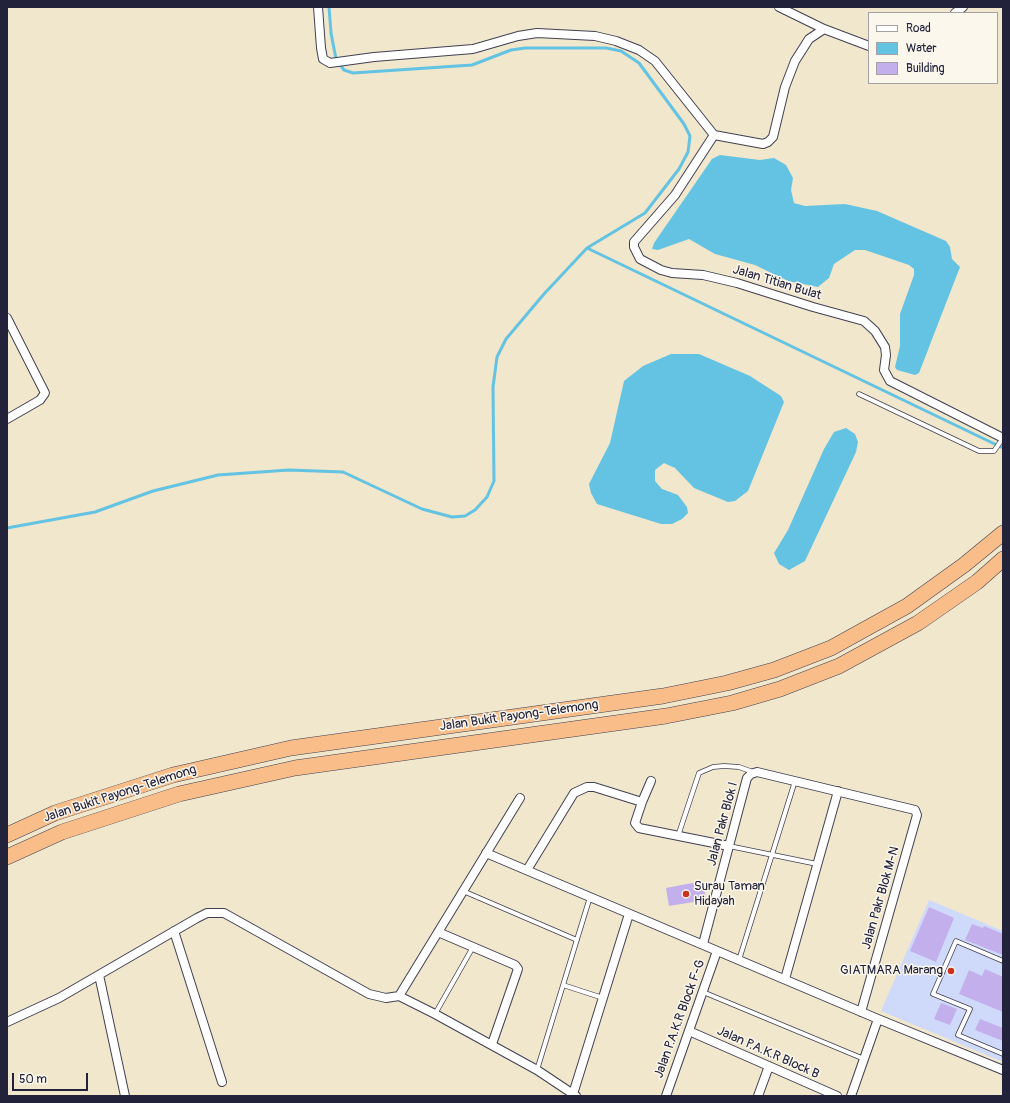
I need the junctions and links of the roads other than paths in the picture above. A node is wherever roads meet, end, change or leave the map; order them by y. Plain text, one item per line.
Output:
1 (318, 7) edge
2 (779, 7) edge
3 (824, 29) junction
4 (868, 46) edge
5 (714, 135) junction
6 (7, 318) edge
7 (858, 394) dead end
8 (7, 419) edge
9 (1003, 438) edge
10 (1003, 533) edge
11 (1003, 560) edge
12 (754, 772) junction
13 (651, 781) dead end
14 (795, 781) junction
15 (838, 791) junction
16 (520, 798) dead end
17 (642, 802) junction
18 (7, 835) edge
19 (678, 836) junction
20 (729, 846) junction
21 (486, 853) junction
22 (772, 855) junction
23 (7, 857) edge
24 (817, 864) junction
25 (527, 870) junction
26 (463, 891) junction
27 (590, 897) junction
28 (629, 914) junction
29 (174, 931) junction
30 (438, 932) junction
31 (577, 940) junction
32 (703, 944) junction
33 (473, 947) junction
34 (717, 951) junction
35 (739, 960) junction
36 (1003, 961) edge
37 (99, 975) junction
38 (785, 979) junction
39 (563, 985) junction
40 (703, 992) junction
41 (399, 996) junction
42 (604, 998) junction
43 (860, 1012) junction
44 (435, 1014) junction
45 (878, 1019) junction
46 (7, 1022) edge
47 (689, 1032) junction
48 (492, 1044) junction
49 (1003, 1054) edge
50 (864, 1059) junction
51 (769, 1066) junction
52 (537, 1070) junction
53 (1003, 1070) edge
54 (222, 1082) dead end
55 (575, 1095) edge
56 (125, 1096) edge
57 (666, 1096) edge
58 (758, 1096) edge
59 (837, 1096) edge
60 (851, 1096) edge

1 - 5 street
2 - 3 street
3 - 4 street
3 - 5 street
5 - 9 street, Jalan Titian Bulat
6 - 8 street
7 - 9 lane
10 - 18 highway, Jalan Bukit Payong-Telemong
11 - 23 highway, Jalan Bukit Payong-Telemong
12 - 14 street
12 - 19 lane
12 - 20 street, Jalan Pakr Blok I
13 - 17 street
14 - 15 street
14 - 22 lane
15 - 24 street
15 - 43 street, Jalan Pakr Blok M-N
16 - 21 street
17 - 19 street
17 - 25 street
19 - 20 street
20 - 22 lane
20 - 32 street, Jalan Pakr Blok I
21 - 25 street
21 - 26 street
22 - 24 lane
22 - 35 lane
24 - 38 street
25 - 27 street
26 - 30 street
26 - 31 lane
27 - 28 street
27 - 31 lane
28 - 32 street
28 - 42 street
29 - 37 street
29 - 41 street
29 - 54 street
30 - 33 street
30 - 41 street
31 - 39 lane
32 - 34 street
33 - 44 lane
33 - 48 street
34 - 35 street
34 - 40 street, Jalan P.A.K.R Block F-G
35 - 38 street
36 - 49 lane
37 - 46 street
37 - 56 street
38 - 43 street
39 - 42 lane
39 - 52 lane
40 - 47 street, Jalan P.A.K.R Block F-G
40 - 50 lane
41 - 44 street
42 - 55 street
43 - 45 street
44 - 48 street
45 - 50 street
45 - 53 street
47 - 51 street, Jalan P.A.K.R Block B
47 - 57 street, Jalan P.A.K.R Block F-G
48 - 52 street
50 - 60 street
51 - 58 street
51 - 59 street, Jalan P.A.K.R Block B
52 - 55 street

